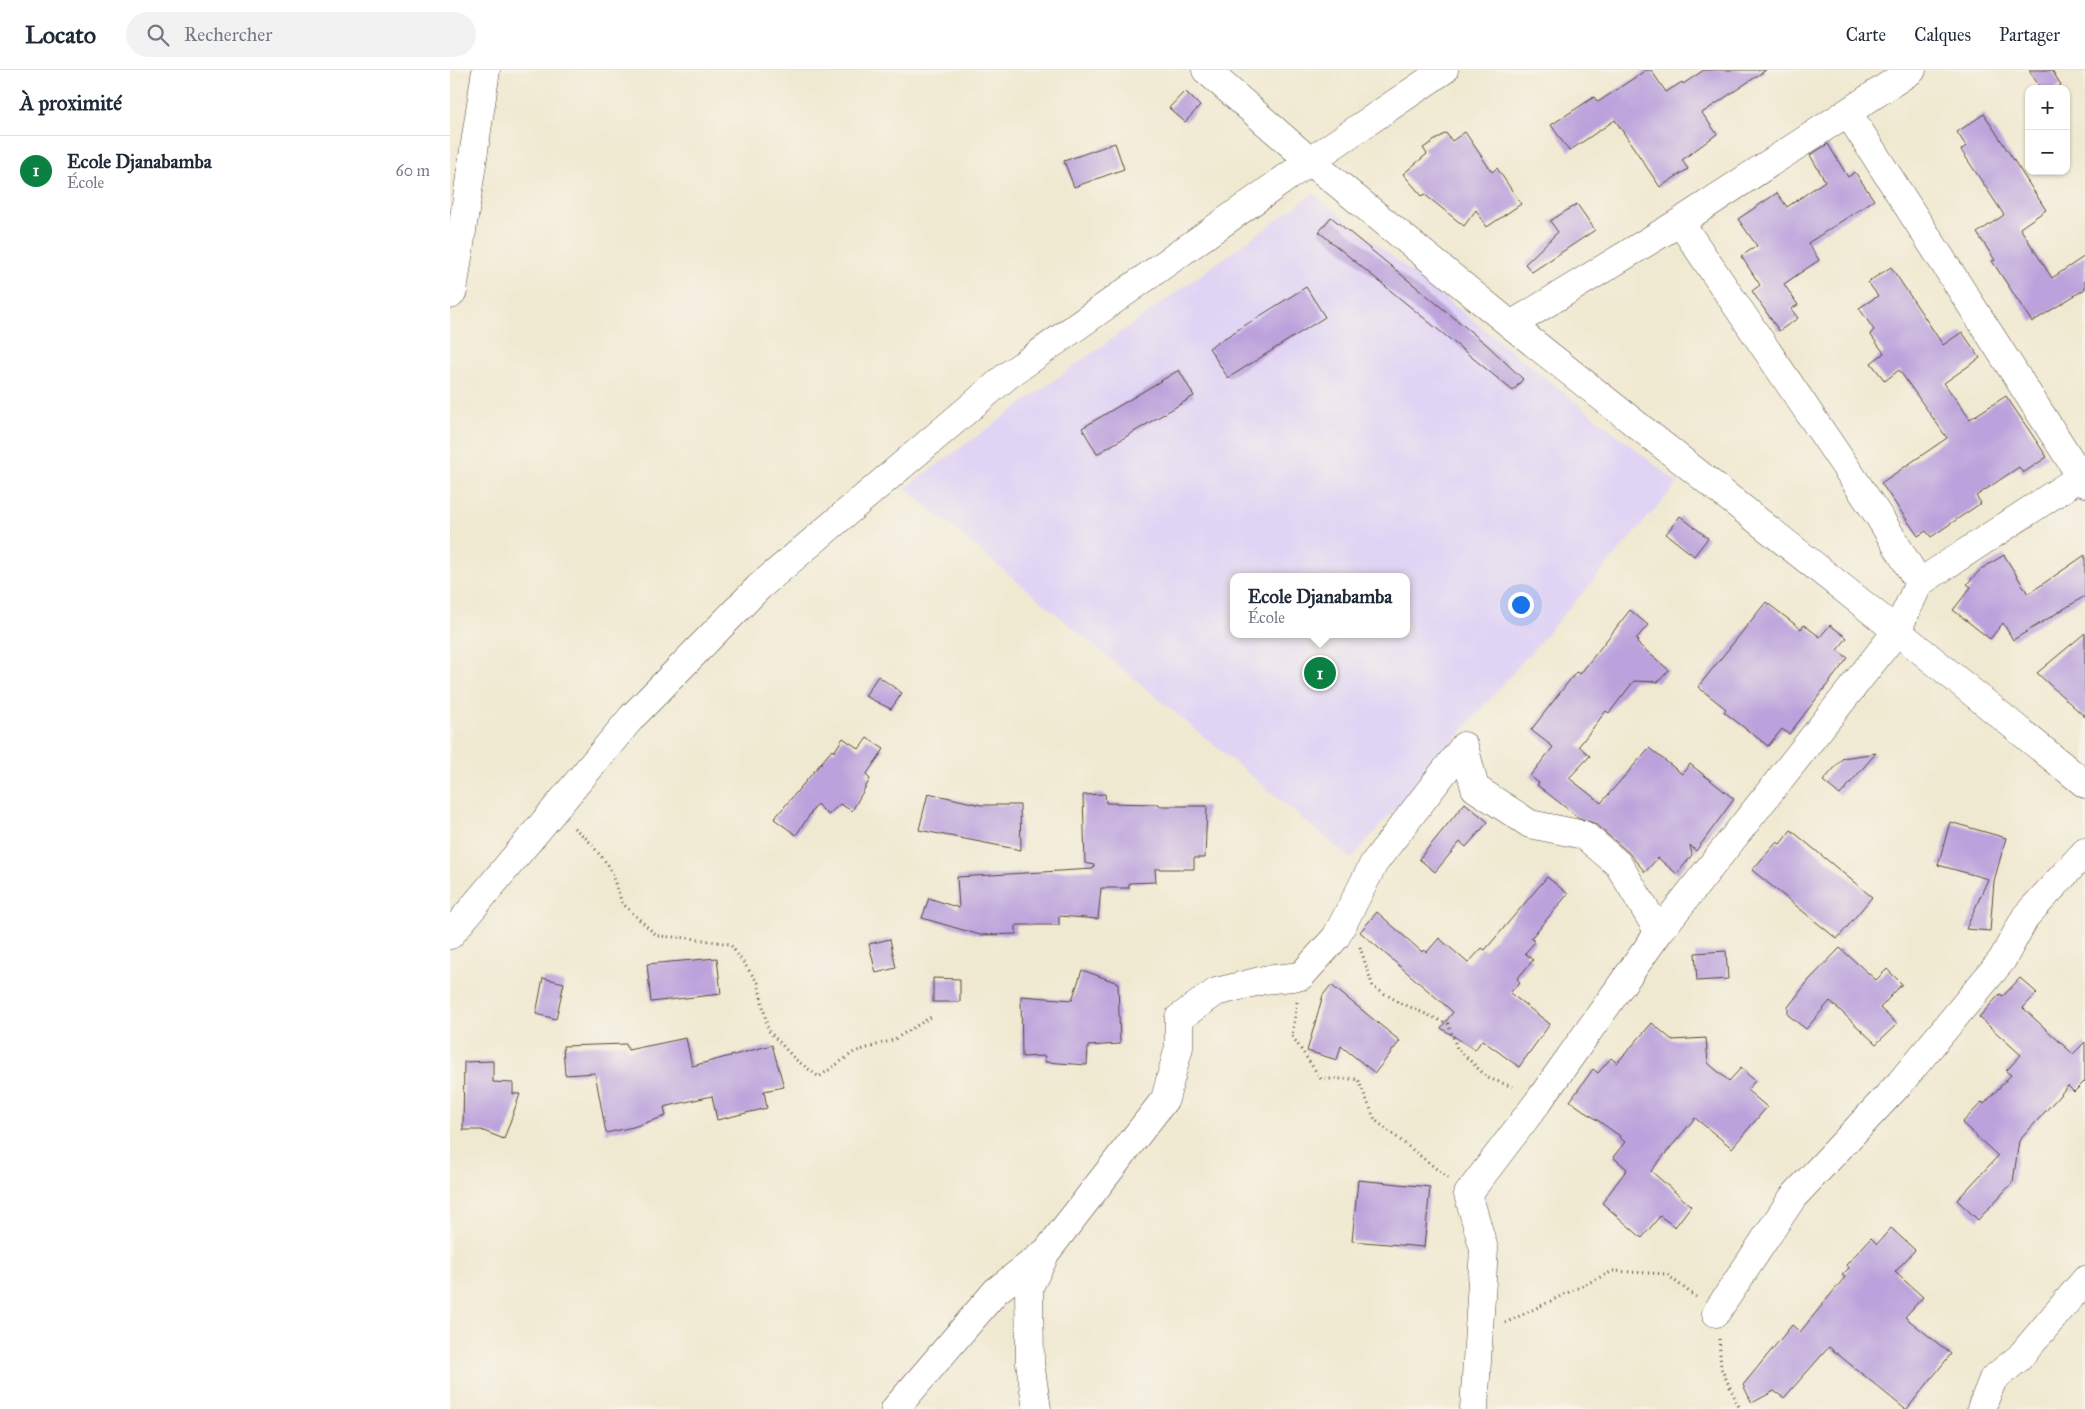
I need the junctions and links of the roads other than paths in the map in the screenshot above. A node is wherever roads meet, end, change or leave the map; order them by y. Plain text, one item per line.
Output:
1 (486, 70) edge
2 (1206, 70) edge
3 (1444, 70) edge
4 (1912, 70) edge
5 (1848, 113) junction
6 (1310, 161) junction
7 (1680, 222) junction
8 (450, 295) edge
9 (1511, 325) junction
10 (2084, 478) edge
11 (1919, 583) junction
12 (1897, 631) junction
13 (2085, 784) edge
14 (2085, 852) edge
15 (1659, 932) junction
16 (450, 935) edge
17 (1047, 1251) junction
18 (2085, 1280) edge
19 (1716, 1313) road end
20 (896, 1409) edge
21 (1037, 1409) edge
22 (1474, 1409) edge
23 (1981, 1409) edge

1 - 8 street
2 - 6 street
3 - 6 street
4 - 5 street
5 - 7 street
5 - 10 street
6 - 9 street
6 - 16 street
7 - 9 street
7 - 11 street
9 - 12 street
10 - 11 street
11 - 12 street
12 - 13 street
12 - 15 street
14 - 19 street
15 - 17 street
15 - 22 street
17 - 20 street
17 - 21 street
18 - 23 street

